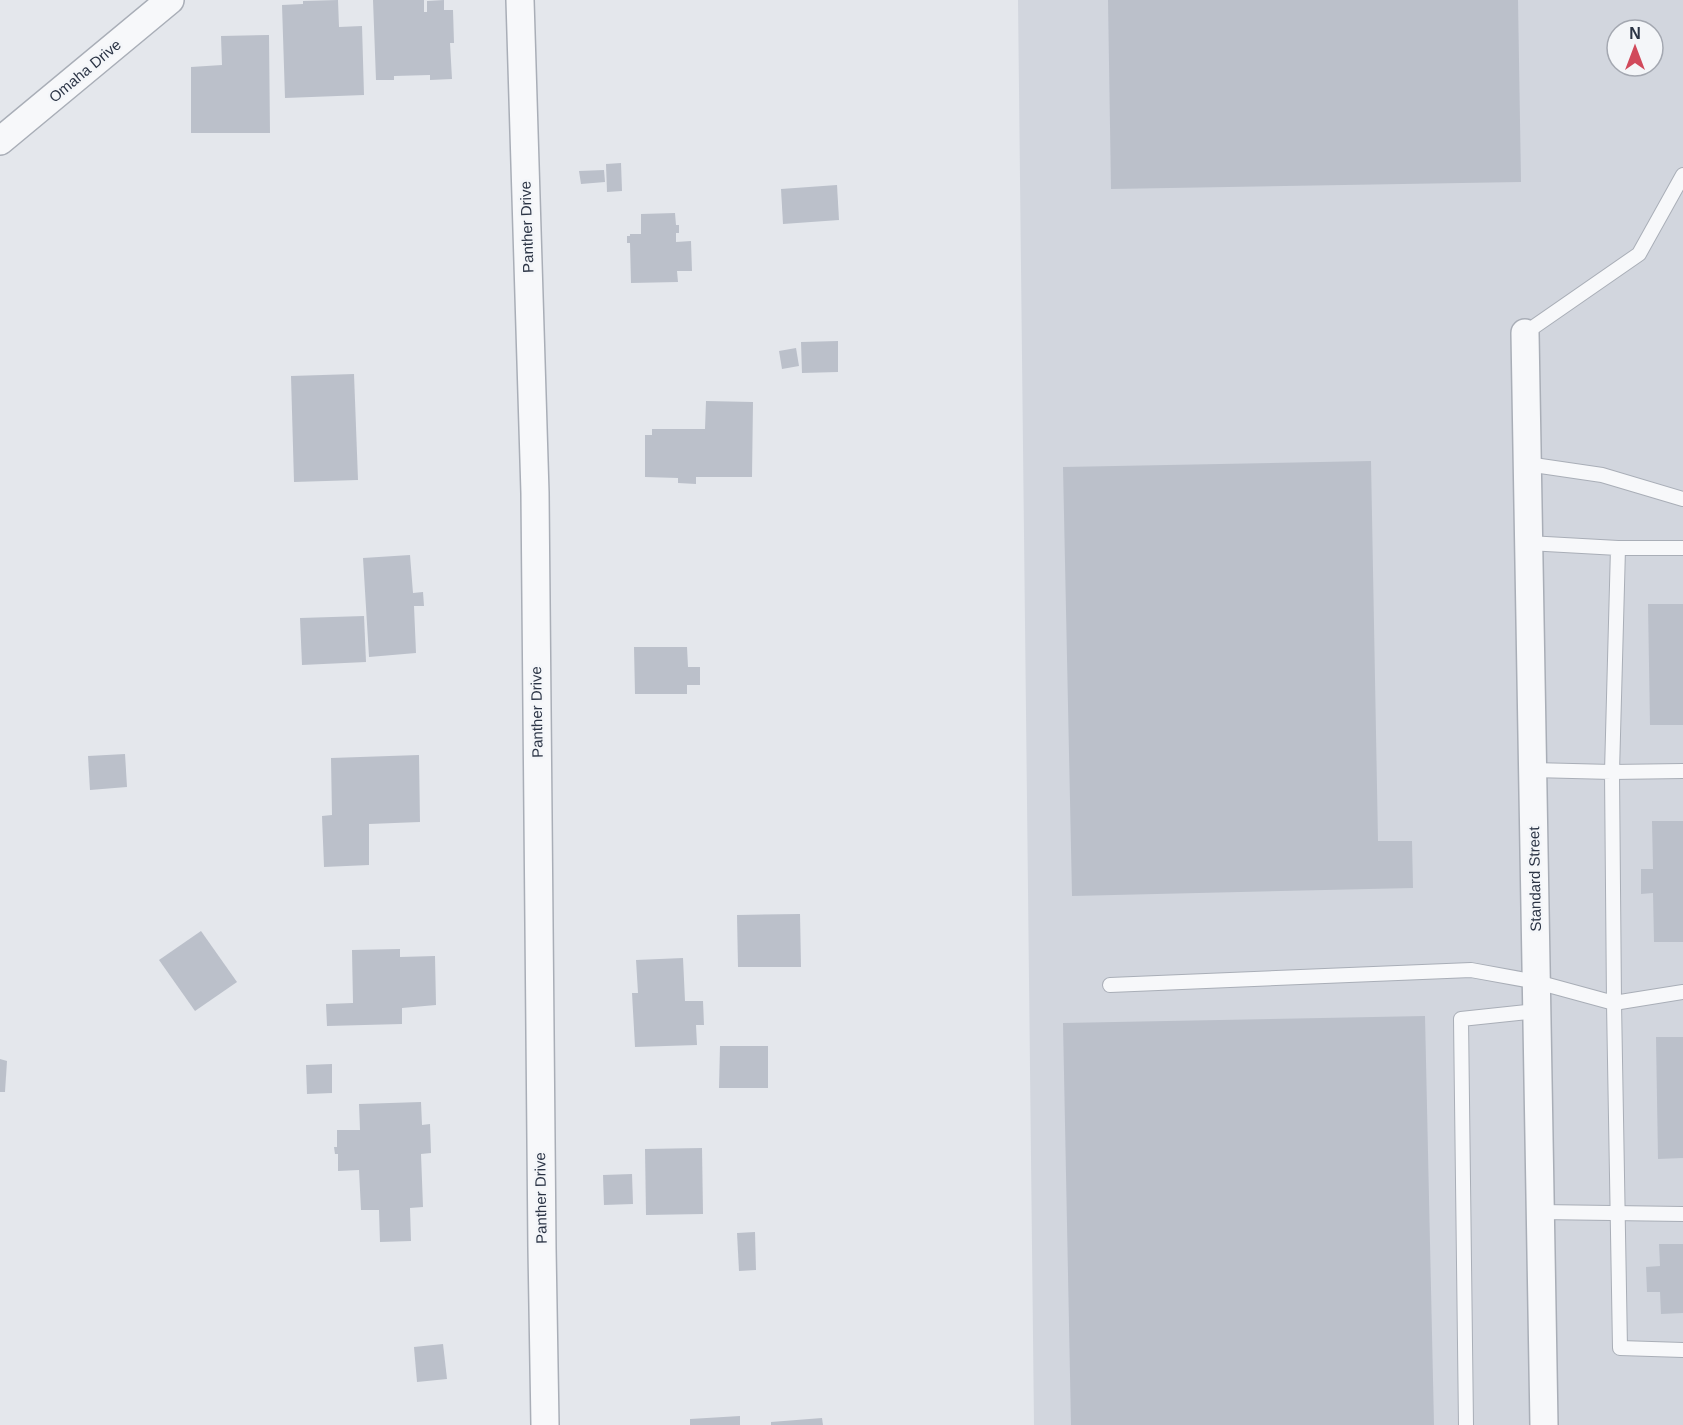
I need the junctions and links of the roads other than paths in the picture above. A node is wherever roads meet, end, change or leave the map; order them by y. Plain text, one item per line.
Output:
1 (170, 0) edge
2 (520, 0) edge
3 (0, 141) edge
4 (1683, 175) edge
5 (1525, 333) joint
6 (1527, 464) junction
7 (1683, 499) edge
8 (1528, 543) junction
9 (1618, 548) junction
10 (1683, 548) edge
11 (1533, 770) junction
12 (1683, 771) edge
13 (1612, 772) junction
14 (1536, 982) junction
15 (1110, 986) dead end
16 (1683, 992) edge
17 (1614, 1003) junction
18 (1537, 1011) junction
19 (1540, 1212) junction
20 (1618, 1213) junction
21 (1683, 1214) edge
22 (1683, 1350) edge
23 (545, 1425) edge
24 (1466, 1425) edge
25 (1544, 1425) edge

1 - 3 street, Omaha Drive
2 - 23 street, Panther Drive
4 - 5 lane
5 - 6 street, Standard Street
6 - 7 lane
6 - 8 street, Standard Street
8 - 9 lane
8 - 11 street, Standard Street
9 - 10 lane
9 - 13 lane
11 - 13 lane
11 - 14 street, Standard Street
12 - 13 lane
13 - 17 lane
14 - 15 lane
14 - 17 lane
14 - 18 street, Standard Street
16 - 17 lane
17 - 20 lane
18 - 19 street, Standard Street
18 - 24 lane
19 - 20 lane
19 - 25 street, Standard Street
20 - 21 lane
20 - 22 lane

